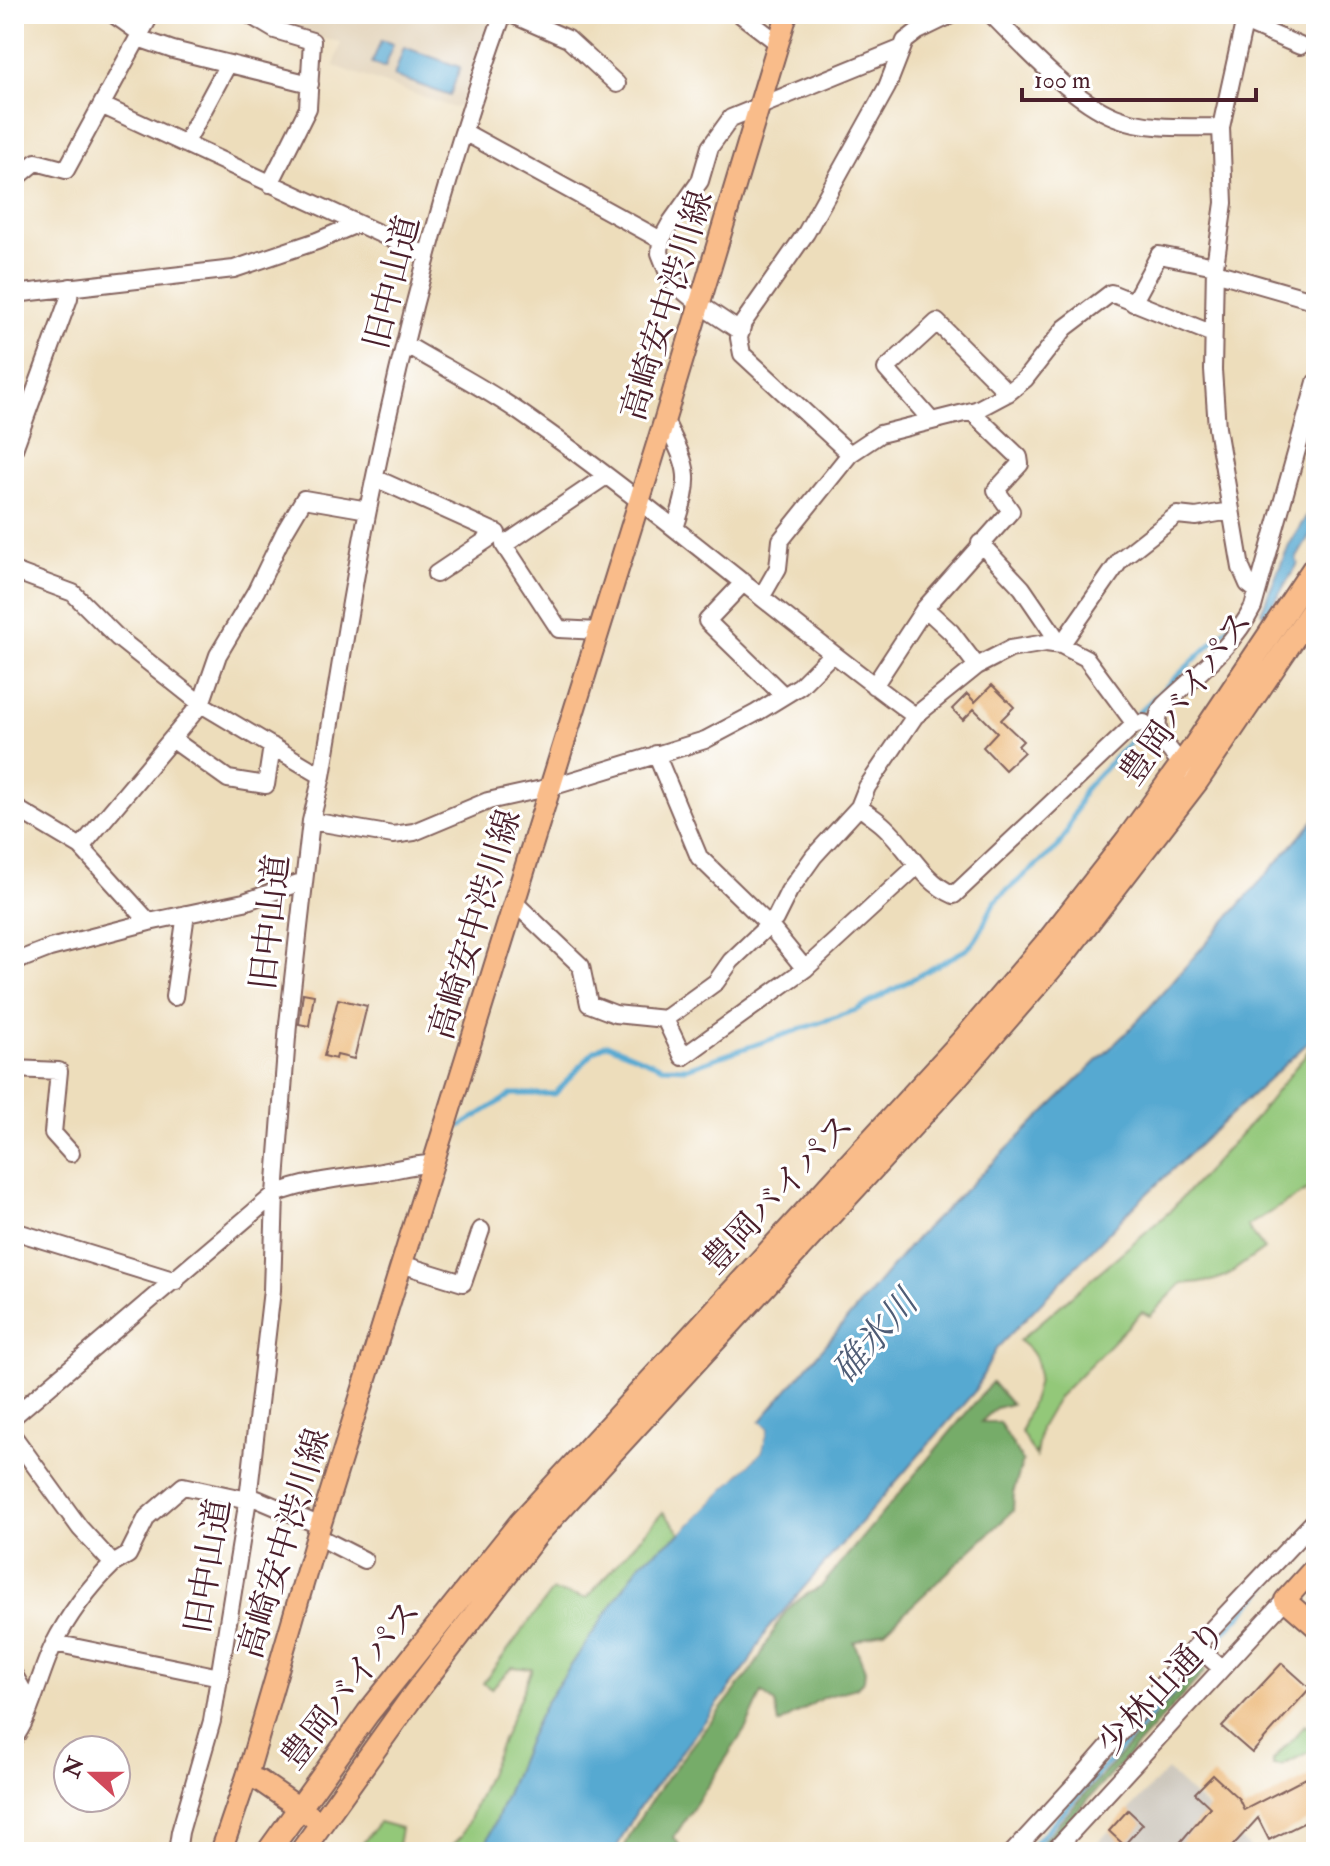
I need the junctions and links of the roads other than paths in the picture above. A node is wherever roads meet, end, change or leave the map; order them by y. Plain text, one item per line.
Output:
1 (113, 14) edge
2 (151, 14) edge
3 (248, 14) edge
4 (503, 14) edge
5 (511, 14) edge
6 (740, 14) edge
7 (787, 14) edge
8 (953, 14) edge
9 (991, 14) edge
10 (1245, 18) edge
11 (139, 35) junction
12 (778, 43) junction
13 (1300, 46) dead end
14 (900, 49) junction
15 (228, 64) junction
16 (310, 84) junction
17 (617, 84) dead end
18 (103, 106) junction
19 (759, 108) junction
20 (1221, 127) junction
21 (464, 132) junction
22 (185, 144) junction
23 (14, 180) edge
24 (270, 184) junction
25 (357, 224) junction
26 (661, 240) junction
27 (426, 255) junction
28 (1215, 269) junction
29 (70, 287) junction
30 (14, 294) edge
31 (1316, 301) edge
32 (1133, 303) junction
33 (699, 304) junction
34 (741, 332) junction
35 (1213, 334) junction
36 (405, 344) junction
37 (1316, 382) edge
38 (1008, 393) junction
39 (971, 411) junction
40 (664, 419) junction
41 (930, 419) junction
42 (14, 449) edge
43 (850, 454) junction
44 (606, 476) junction
45 (375, 478) junction
46 (639, 500) junction
47 (368, 510) junction
48 (1230, 511) junction
49 (675, 528) junction
50 (980, 543) junction
51 (1316, 565) edge
52 (14, 571) edge
53 (436, 574) dead end
54 (744, 582) junction
55 (1257, 591) junction
56 (762, 596) junction
57 (1316, 605) edge
58 (925, 608) junction
59 (599, 631) junction
60 (1061, 645) junction
61 (832, 654) junction
62 (977, 666) junction
63 (874, 686) junction
64 (783, 695) junction
65 (201, 704) junction
66 (915, 716) junction
67 (1157, 723) junction
68 (1135, 724) junction
69 (172, 739) junction
70 (272, 746) junction
71 (656, 754) junction
72 (1182, 764) junction
73 (322, 776) junction
74 (551, 787) junction
75 (1197, 788) junction
76 (14, 807) edge
77 (859, 807) junction
78 (311, 821) junction
79 (81, 847) junction
80 (917, 866) junction
81 (304, 881) junction
82 (514, 902) junction
83 (186, 914) junction
84 (149, 922) junction
85 (769, 925) junction
86 (14, 962) edge
87 (805, 969) junction
88 (174, 997) dead end
89 (665, 1019) junction
90 (14, 1069) edge
91 (71, 1153) dead end
92 (433, 1164) junction
93 (275, 1194) junction
94 (481, 1230) dead end
95 (14, 1231) edge
96 (401, 1264) junction
97 (176, 1281) junction
98 (14, 1416) edge
99 (14, 1437) edge
100 (248, 1499) junction
101 (1316, 1519) edge
102 (319, 1531) junction
103 (364, 1560) dead end
104 (113, 1564) junction
105 (1316, 1566) edge
106 (1285, 1600) junction
107 (1316, 1627) edge
108 (54, 1643) junction
109 (1196, 1646) junction
110 (1221, 1668) junction
111 (14, 1675) edge
112 (220, 1677) junction
113 (30, 1703) junction
114 (14, 1738) edge
115 (247, 1776) junction
116 (298, 1807) junction
117 (321, 1823) junction
118 (177, 1852) edge
119 (221, 1852) edge
120 (268, 1852) edge
121 (301, 1852) edge
122 (1013, 1852) edge
123 (1053, 1852) edge

1 - 11 street
2 - 11 street
3 - 16 street
4 - 21 street, 旧中山道
5 - 17 street
6 - 12 street
7 - 12 main road, 高崎安中渋川線
8 - 14 street
9 - 20 street
10 - 13 street
10 - 20 street
11 - 15 street
11 - 18 street
12 - 19 main road, 高崎安中渋川線
14 - 19 street
14 - 34 street
15 - 16 street
15 - 22 street
16 - 24 street
18 - 22 street
18 - 23 street
19 - 26 street
19 - 33 main road, 高崎安中渋川線
20 - 28 street
21 - 26 street
21 - 27 street, 旧中山道
22 - 24 street
24 - 25 street
25 - 27 street
25 - 29 street
26 - 33 street
27 - 36 street, 旧中山道
28 - 31 street
28 - 32 street
28 - 35 street
29 - 30 street
29 - 42 street
32 - 35 street
32 - 38 street
33 - 34 street
33 - 40 main road, 高崎安中渋川線
34 - 43 street
35 - 48 street
36 - 44 street
36 - 45 street, 旧中山道
37 - 55 street
38 - 39 street
38 - 41 street
39 - 41 street
39 - 50 street
40 - 46 main road, 高崎安中渋川線
40 - 49 street
41 - 43 street
43 - 56 street
44 - 46 street
44 - 59 street
45 - 47 street, 旧中山道
45 - 53 street
46 - 49 street
46 - 59 main road, 高崎安中渋川線
47 - 65 street
47 - 73 street, 旧中山道
48 - 55 street
48 - 60 street
49 - 54 street
50 - 58 street
50 - 60 street
51 - 72 highway, 豊岡バイパス
52 - 65 street
54 - 56 street
54 - 64 street
55 - 67 street
56 - 61 street
57 - 75 highway, 豊岡バイパス
58 - 62 street
58 - 63 street
59 - 74 main road, 高崎安中渋川線
60 - 62 street
60 - 68 street
61 - 63 street
61 - 64 street
62 - 66 street
63 - 66 street
64 - 71 street
65 - 69 street
65 - 70 street
66 - 77 street
67 - 68 street
67 - 72 street
68 - 80 street
69 - 70 street
69 - 79 street
70 - 73 street
71 - 74 street
71 - 85 street
72 - 75 street
72 - 116 highway, 豊岡バイパス
73 - 78 street, 旧中山道
74 - 78 street
74 - 82 main road, 高崎安中渋川線
75 - 117 highway, 豊岡バイパス
76 - 79 street
77 - 80 street
77 - 85 street
78 - 81 street, 旧中山道
79 - 84 street
80 - 87 street
81 - 83 street
81 - 93 street, 旧中山道
82 - 89 street
82 - 92 main road, 高崎安中渋川線
83 - 84 street
83 - 88 street
84 - 86 street
85 - 87 street
85 - 89 street
87 - 89 street
90 - 91 street
92 - 93 street
92 - 96 main road, 高崎安中渋川線
93 - 97 street
93 - 100 street, 旧中山道
94 - 96 street
95 - 97 street
96 - 102 main road, 高崎安中渋川線
97 - 98 street
99 - 104 street
100 - 102 street
100 - 104 street
100 - 112 street, 旧中山道
101 - 109 street
102 - 103 street
102 - 115 main road, 高崎安中渋川線
104 - 108 street
105 - 106 main road, 少林山通り
106 - 107 main road
106 - 110 street, 少林山通り
108 - 112 street
108 - 113 street
109 - 110 street
109 - 122 street
110 - 123 street, 少林山通り
111 - 113 street
112 - 118 street, 旧中山道
113 - 114 street
115 - 116 main road
115 - 119 main road, 高崎安中渋川線
116 - 117 main road
116 - 120 highway, 豊岡バイパス
117 - 121 highway, 豊岡バイパス

